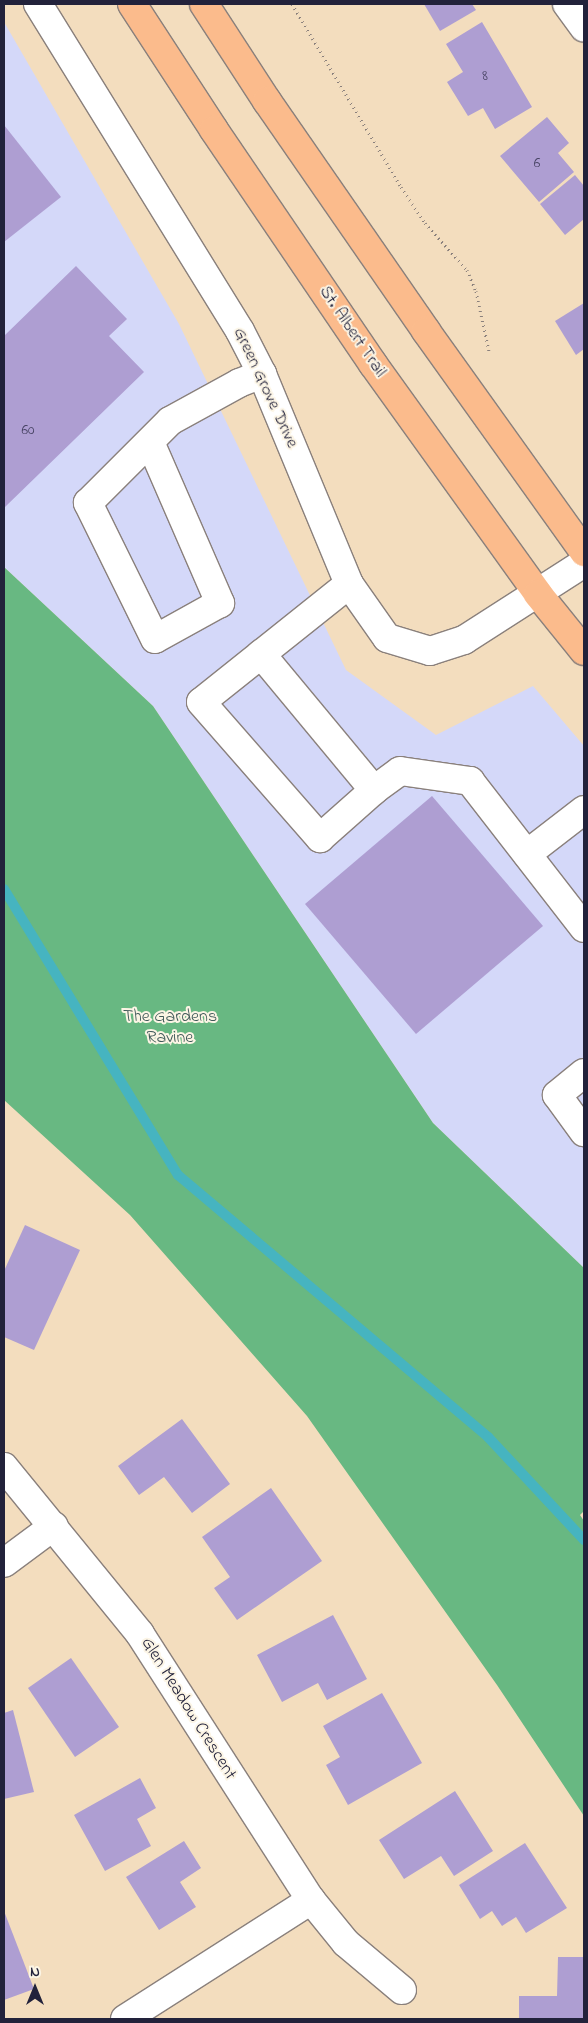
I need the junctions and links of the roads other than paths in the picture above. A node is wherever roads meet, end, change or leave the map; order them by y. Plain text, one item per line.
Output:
1 (38, 4) edge
2 (132, 4) edge
3 (204, 4) edge
4 (567, 4) edge
5 (584, 27) edge
6 (262, 374) junction
7 (150, 442) junction
8 (584, 552) edge
9 (584, 563) edge
10 (349, 584) junction
11 (538, 594) junction
12 (584, 651) edge
13 (261, 654) junction
14 (374, 790) junction
15 (584, 810) edge
16 (527, 854) junction
17 (584, 928) edge
18 (584, 1073) edge
19 (584, 1132) edge
20 (4, 1467) edge
21 (54, 1526) junction
22 (4, 1563) edge
23 (311, 1900) junction
24 (402, 1990) dead end
25 (125, 2019) edge

1 - 6 street, Green Grove Drive
2 - 11 main road, St. Albert Trail
3 - 8 main road
4 - 5 street
6 - 7 street
6 - 10 street, Green Grove Drive
7 - 7 street
9 - 11 street, Green Grove Drive
10 - 11 street, Green Grove Drive
10 - 13 street
11 - 12 main road, St. Albert Trail
13 - 14 street
13 - 14 street
14 - 16 street
15 - 16 street
16 - 17 street
18 - 19 street
20 - 21 street, Glen Meadow Crescent
21 - 22 street
21 - 23 street, Glen Meadow Crescent
23 - 24 street, Glen Meadow Crescent
23 - 25 street

